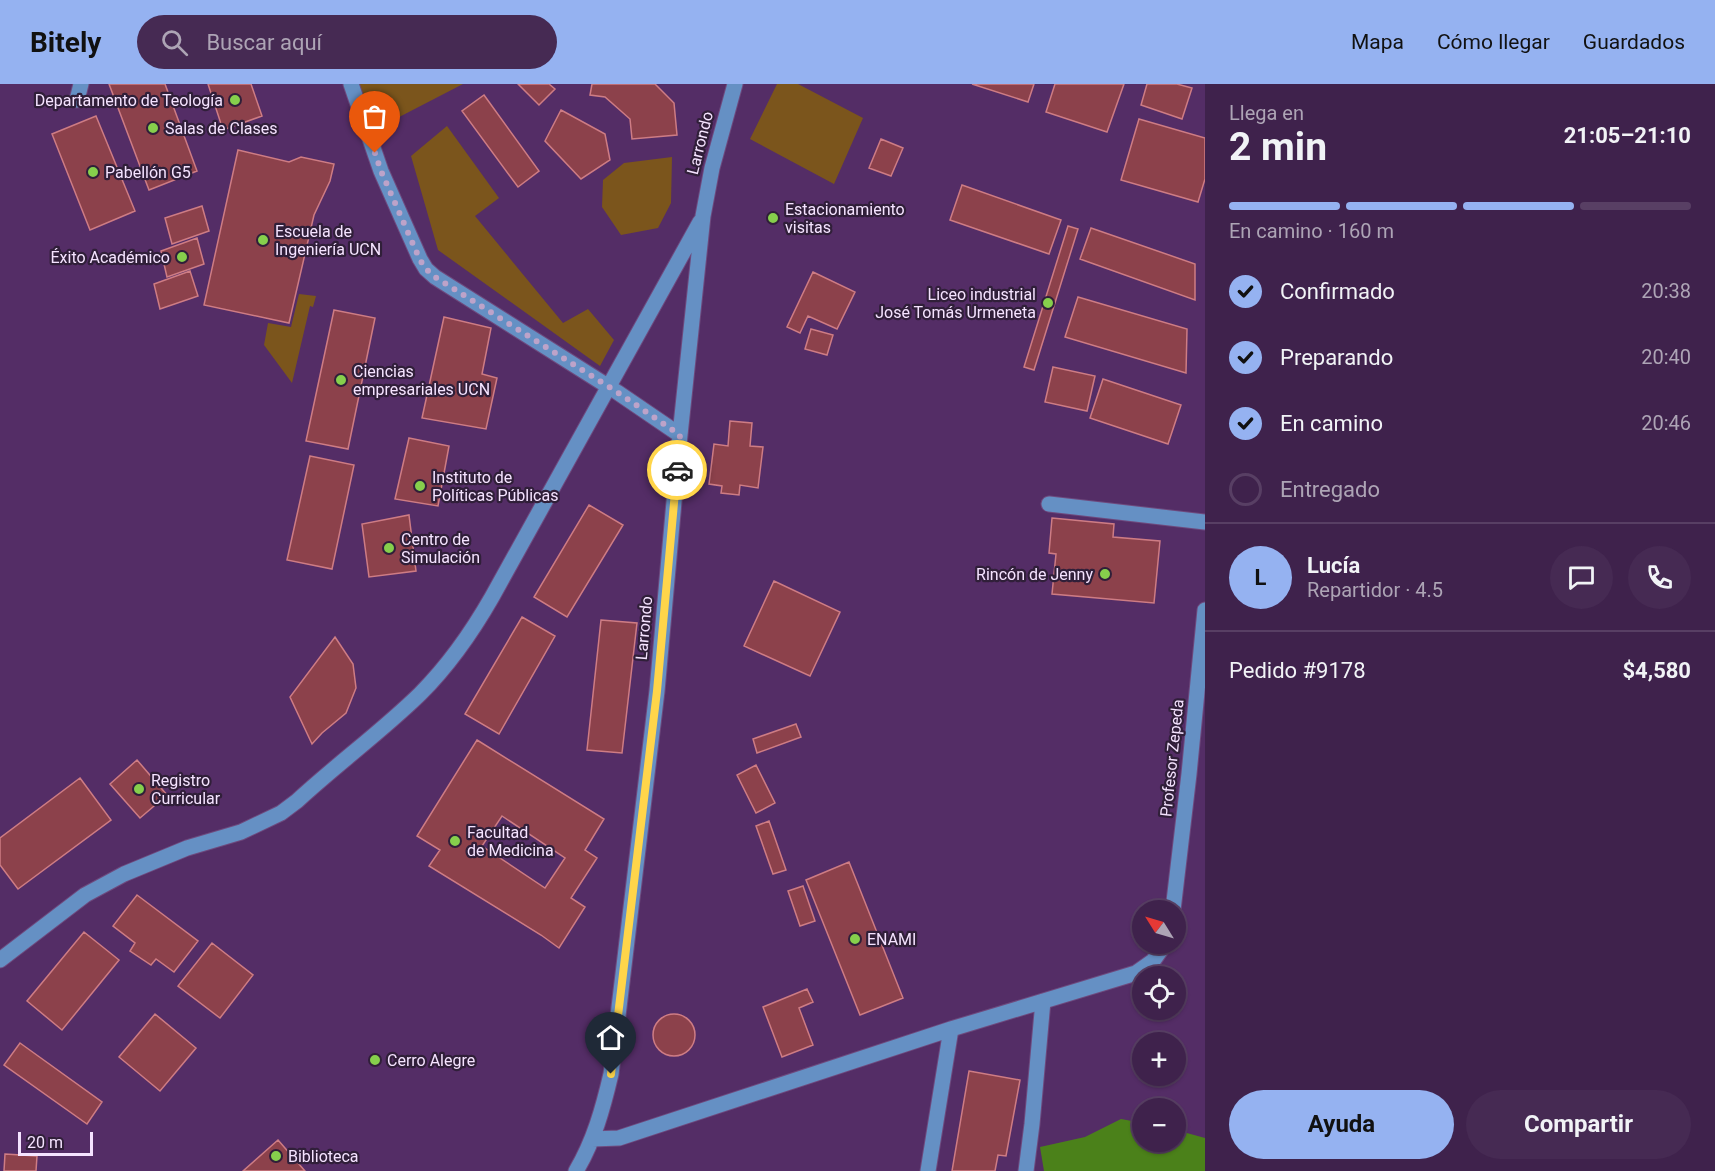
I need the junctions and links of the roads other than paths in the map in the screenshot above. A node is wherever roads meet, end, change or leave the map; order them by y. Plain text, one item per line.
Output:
1 (81, 84) edge
2 (351, 84) edge
3 (735, 84) edge
4 (77, 100) dead end
5 (704, 216) junction
6 (609, 387) junction
7 (680, 435) junction
8 (1049, 504) dead end
9 (1205, 522) edge
10 (1205, 610) edge
11 (1189, 774) junction
12 (1205, 778) edge
13 (1174, 900) edge
14 (1158, 954) edge
15 (0, 960) edge
16 (1043, 1001) junction
17 (951, 1029) junction
18 (592, 1139) junction
19 (576, 1171) edge
20 (928, 1171) edge
21 (1026, 1171) edge

1 - 4 street
2 - 6 street
3 - 5 street, Larrondo
5 - 6 street
5 - 7 street, Larrondo
6 - 7 street
6 - 15 street
7 - 18 street, Larrondo
8 - 9 street
10 - 11 street, Profesor Zepeda
11 - 12 street
11 - 13 street, Profesor Zepeda
14 - 16 street
16 - 17 street
16 - 21 street
17 - 18 street
17 - 20 street
18 - 19 street, Larrondo

